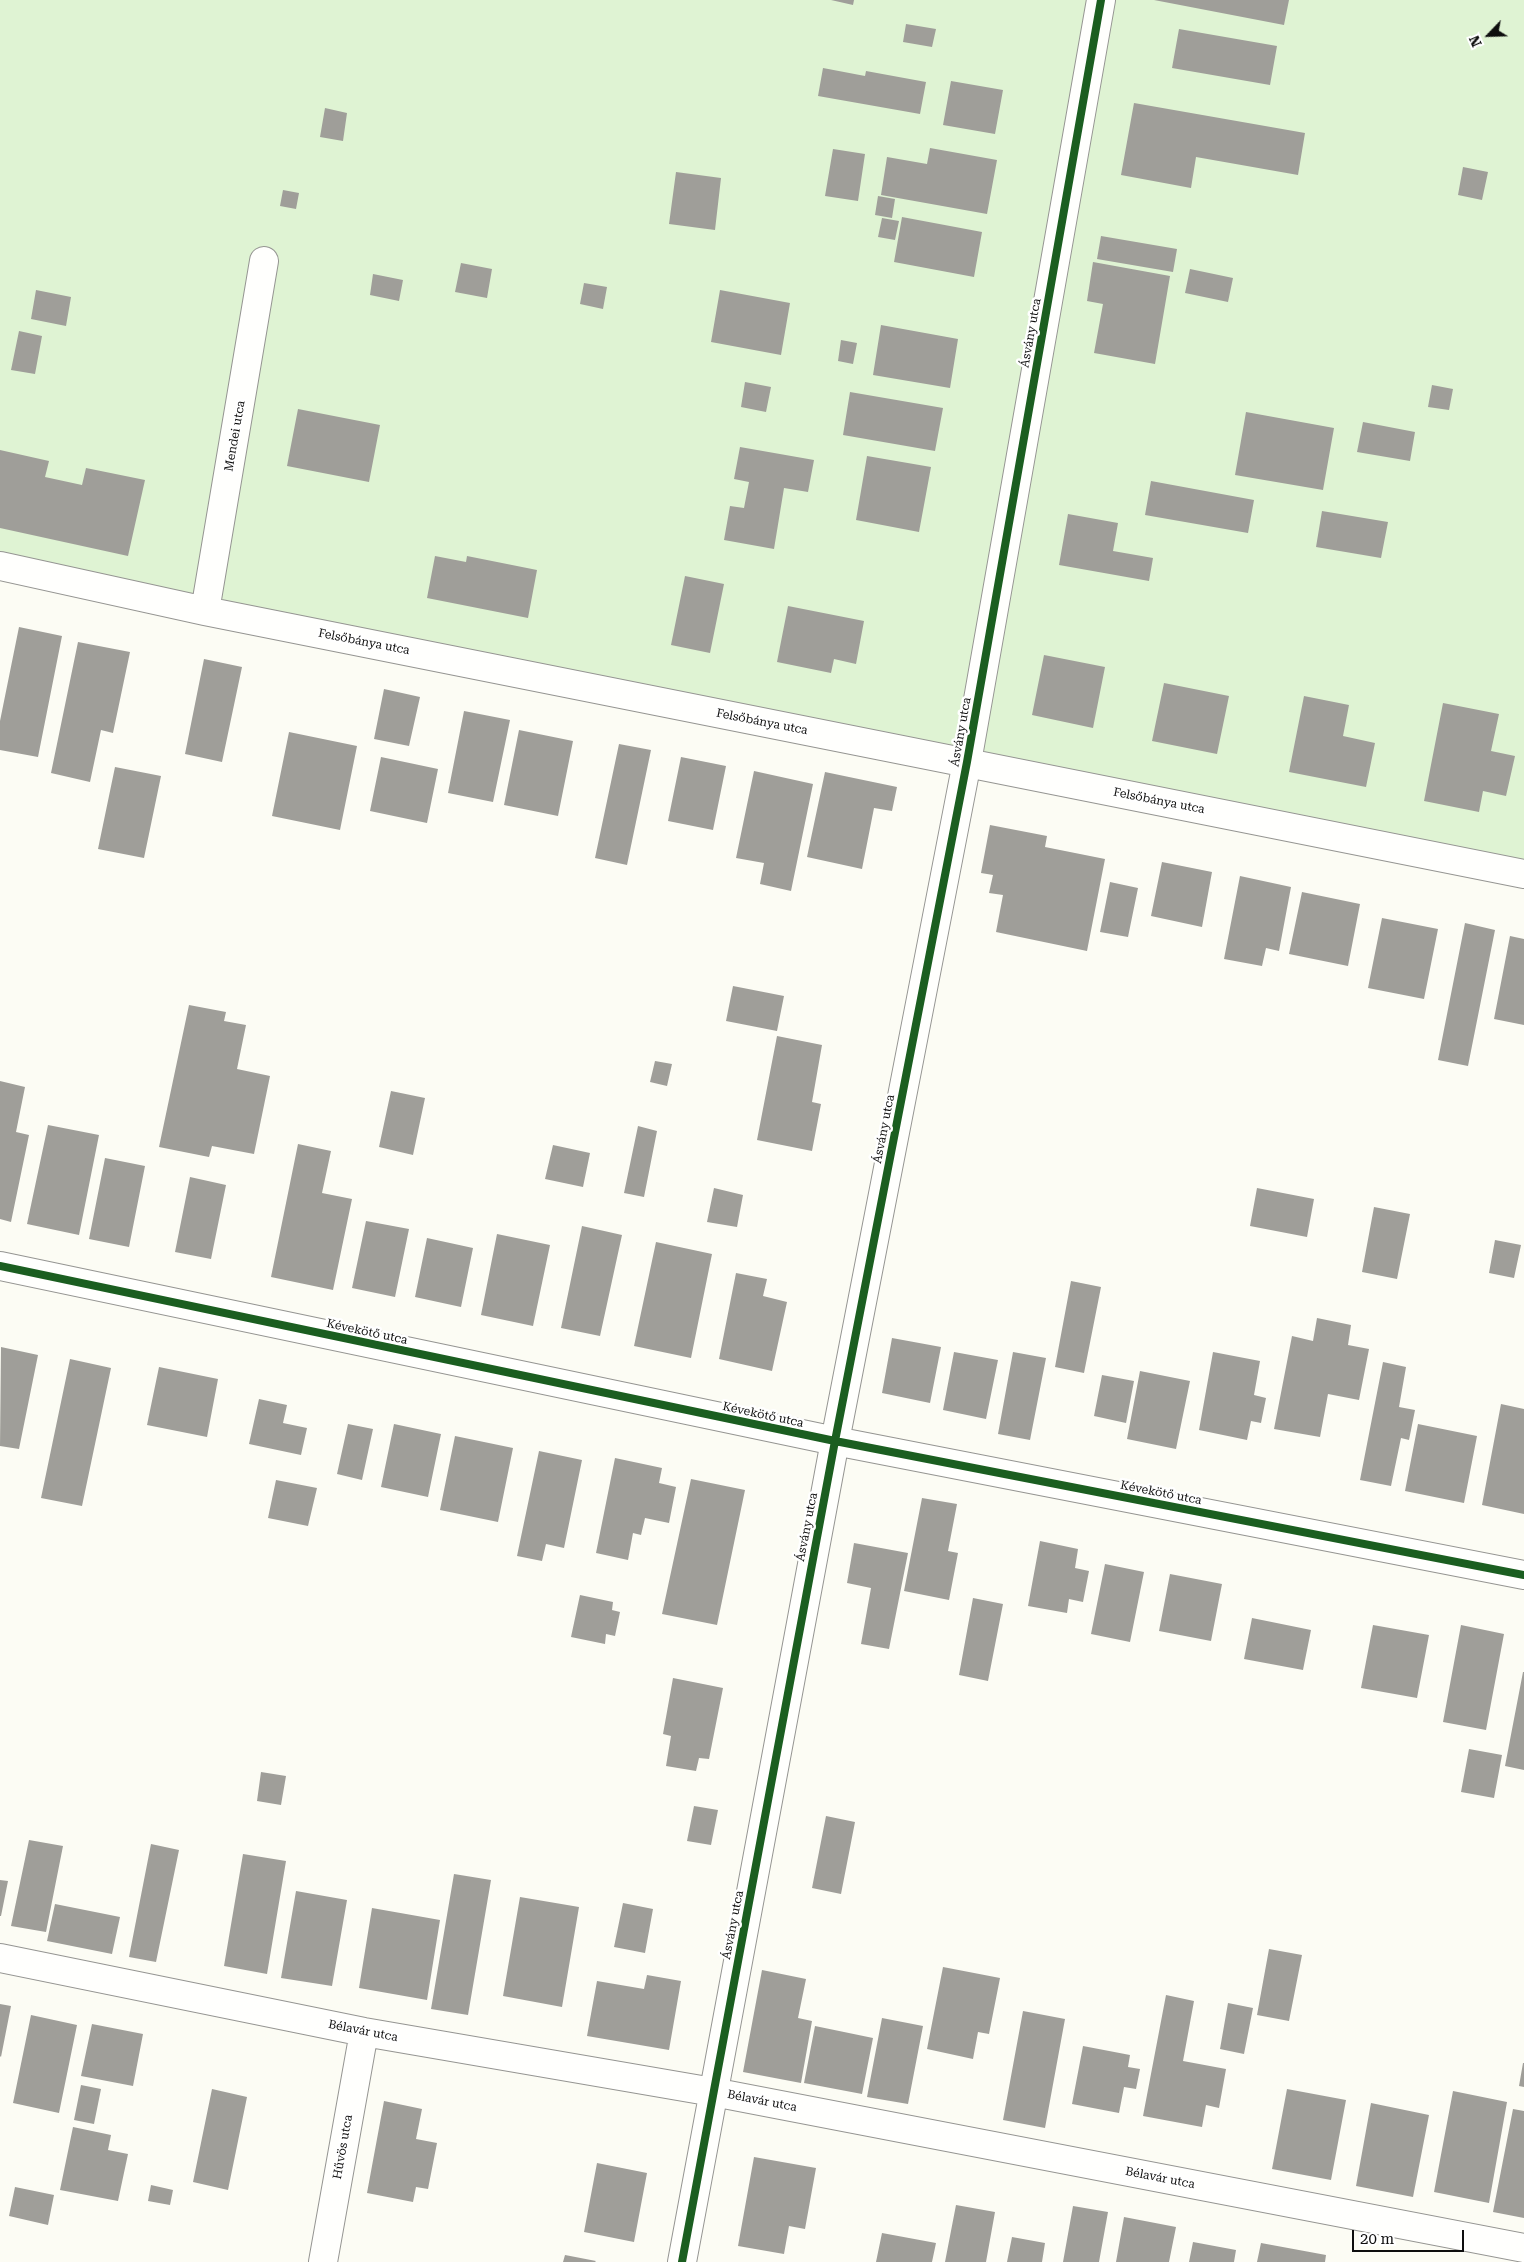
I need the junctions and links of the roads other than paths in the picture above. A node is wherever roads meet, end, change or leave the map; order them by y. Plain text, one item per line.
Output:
1 (1101, 0) edge
2 (264, 261) dead end
3 (0, 566) edge
4 (206, 611) junction
5 (967, 762) junction
6 (1524, 874) edge
7 (0, 1266) edge
8 (835, 1441) junction
9 (1524, 1575) edge
10 (0, 1958) edge
11 (364, 2032) junction
12 (713, 2092) junction
13 (1524, 2248) edge
14 (323, 2262) edge
15 (682, 2262) edge

1 - 5 street, Ásvány utca
2 - 4 street, Mendei utca
3 - 4 street, Felsőbánya utca
4 - 5 street, Felsőbánya utca
5 - 6 street, Felsőbánya utca
5 - 8 street, Ásvány utca
7 - 8 street, Kévekötő utca
8 - 9 street, Kévekötő utca
8 - 12 street, Ásvány utca
10 - 11 street, Bélavár utca
11 - 12 street, Bélavár utca
11 - 14 street, Hűvös utca
12 - 13 street, Bélavár utca
12 - 15 street, Ásvány utca

